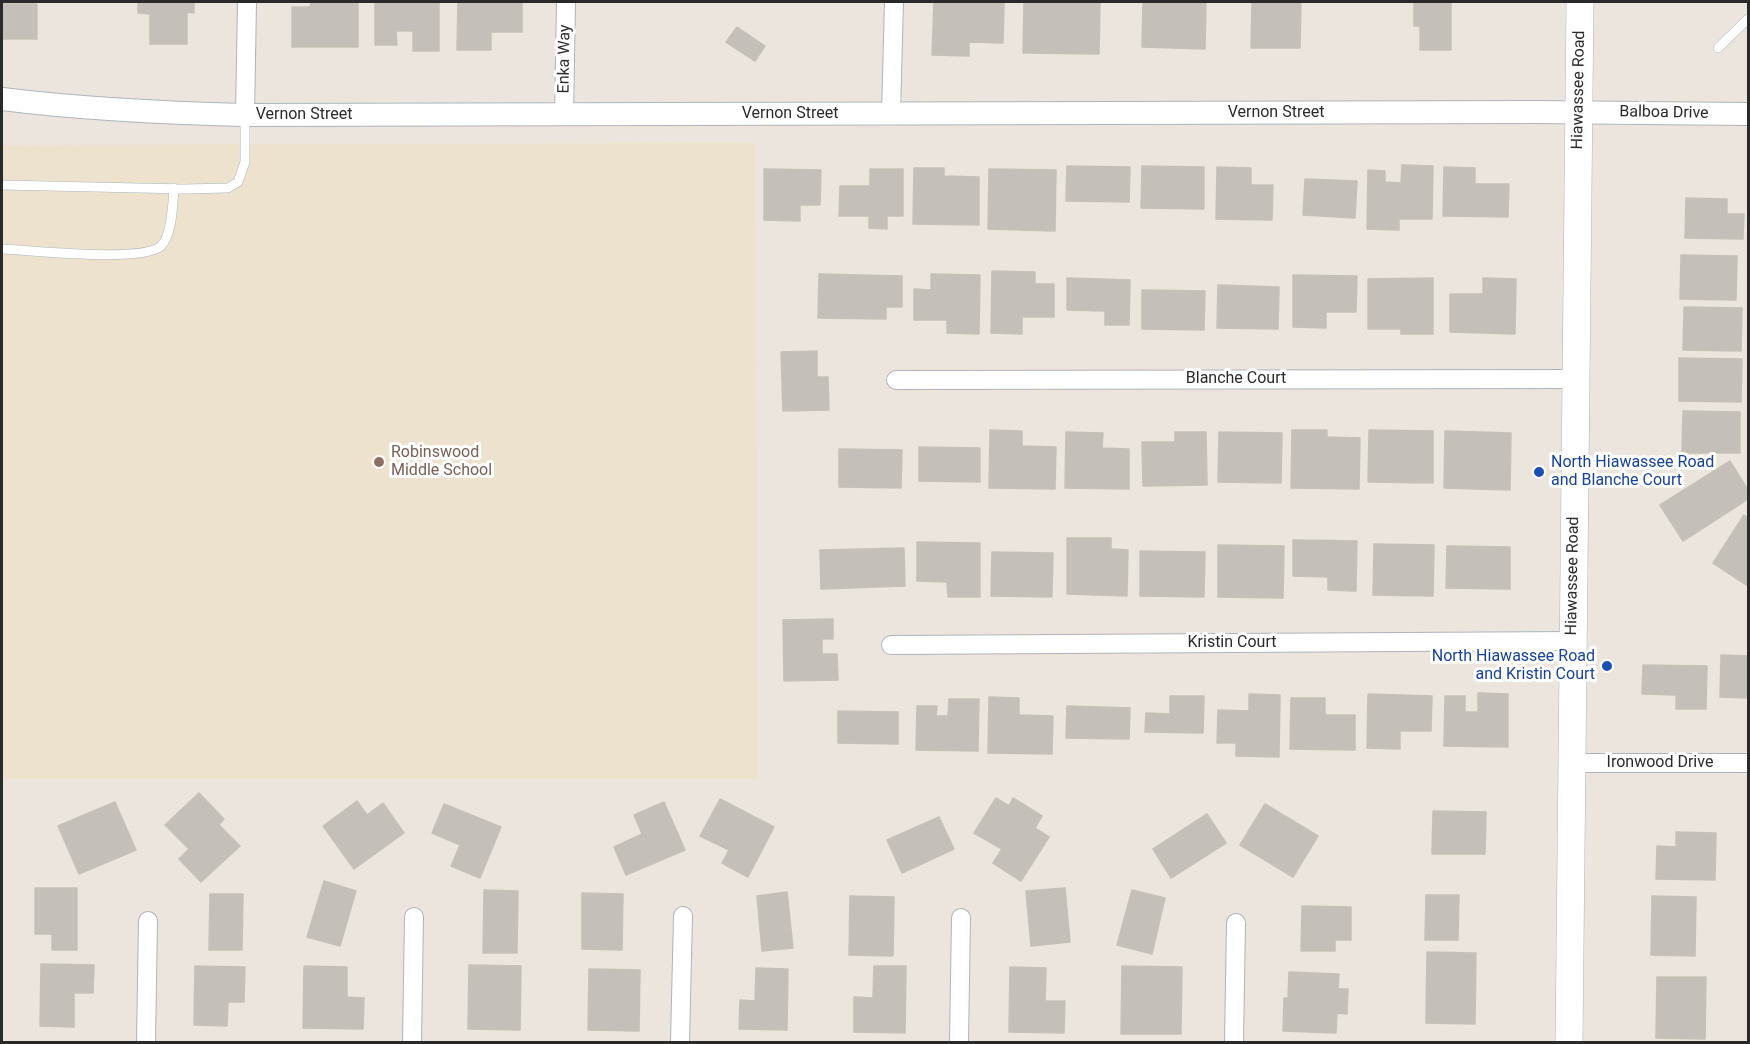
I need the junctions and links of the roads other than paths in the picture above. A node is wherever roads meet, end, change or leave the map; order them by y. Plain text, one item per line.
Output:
1 (247, 2) edge
2 (566, 2) edge
3 (894, 2) edge
4 (1580, 2) edge
5 (1749, 19) edge
6 (1718, 48) dead end
7 (2, 99) edge
8 (1579, 112) junction
9 (891, 114) junction
10 (1749, 114) edge
11 (245, 115) junction
12 (564, 116) junction
13 (2, 185) edge
14 (174, 188) junction
15 (2, 249) edge
16 (1576, 379) junction
17 (896, 380) dead end
18 (1573, 641) junction
19 (891, 645) dead end
20 (1572, 763) junction
21 (1749, 763) edge
22 (683, 916) dead end
23 (414, 917) dead end
24 (961, 918) dead end
25 (148, 921) dead end
26 (1236, 923) dead end
27 (146, 1042) edge
28 (412, 1042) edge
29 (680, 1042) edge
30 (959, 1042) edge
31 (1234, 1042) edge
32 (1569, 1042) edge

1 - 11 street
2 - 12 street, Enka Way
3 - 9 street
4 - 8 main road, Hiawassee Road
5 - 6 lane
7 - 11 street, Vernon Street
8 - 9 street, Vernon Street
8 - 10 street, Balboa Drive
8 - 16 main road, Hiawassee Road
9 - 12 street, Vernon Street
11 - 12 street, Vernon Street
11 - 14 lane
13 - 14 lane
14 - 15 lane
16 - 17 street, Blanche Court
16 - 18 main road, Hiawassee Road
18 - 19 street, Kristin Court
18 - 20 main road, Hiawassee Road
20 - 21 street, Ironwood Drive
20 - 32 main road, Hiawassee Road
22 - 29 street
23 - 28 street
24 - 30 street
25 - 27 street
26 - 31 street

